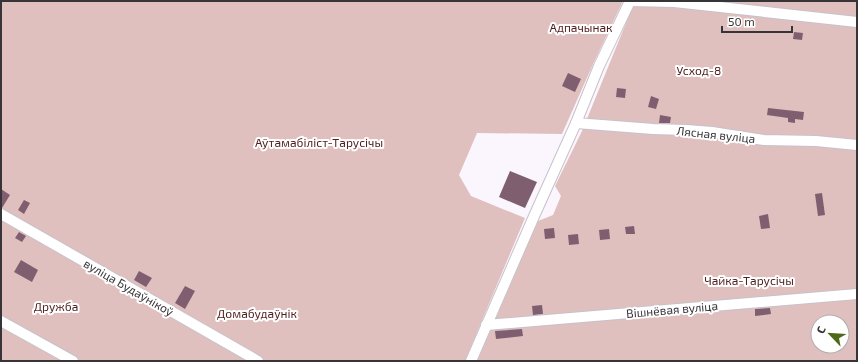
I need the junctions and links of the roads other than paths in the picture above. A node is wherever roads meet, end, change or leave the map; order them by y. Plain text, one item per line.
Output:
1 (630, 1) edge
2 (857, 22) edge
3 (576, 123) junction
4 (857, 145) edge
5 (1, 214) edge
6 (857, 294) edge
7 (1, 321) edge
8 (486, 325) junction
9 (72, 361) edge
10 (258, 361) edge
11 (471, 361) edge

1 - 2 street
1 - 3 street
3 - 4 street, Лясная вуліца
3 - 8 street
5 - 10 street, вуліца Будаўнікоў
6 - 8 street, Вішнёвая вуліца
7 - 9 street
8 - 11 street

